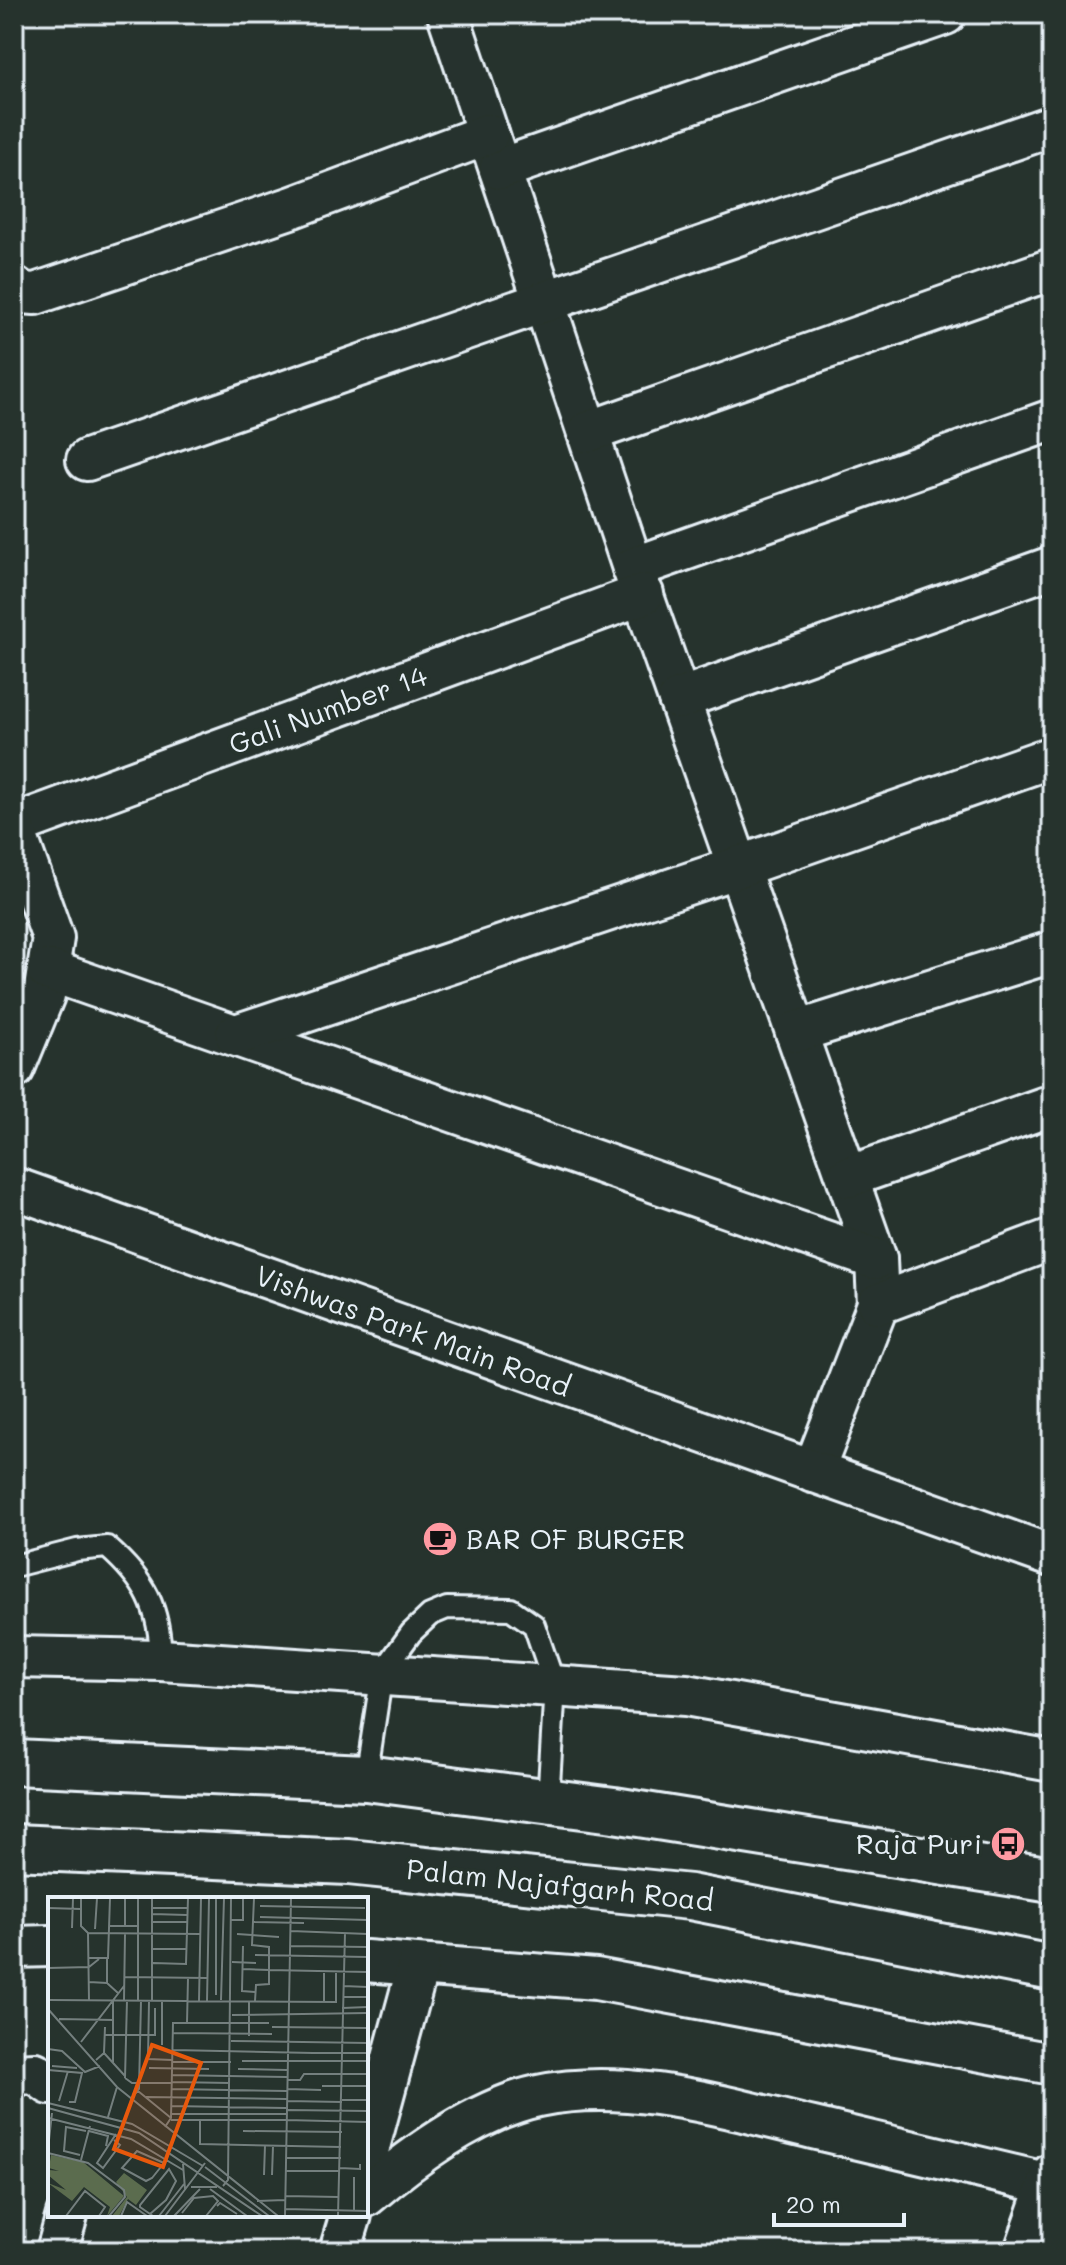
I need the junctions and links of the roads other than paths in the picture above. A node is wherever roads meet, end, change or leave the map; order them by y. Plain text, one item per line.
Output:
1 (448, 14) edge
2 (945, 14) edge
3 (1052, 126) edge
4 (494, 152) junction
5 (1052, 269) edge
6 (14, 287) edge
7 (543, 304) junction
8 (1052, 420) edge
9 (588, 432) junction
10 (87, 460) dead end
11 (1052, 567) edge
12 (638, 581) junction
13 (679, 699) junction
14 (1052, 757) edge
15 (14, 827) edge
16 (738, 867) junction
17 (1052, 952) edge
18 (48, 970) junction
19 (796, 1032) junction
20 (236, 1035) junction
21 (14, 1068) edge
22 (1052, 1105) edge
23 (848, 1177) junction
24 (14, 1188) edge
25 (1052, 1239) edge
26 (876, 1259) junction
27 (878, 1304) junction
28 (813, 1472) junction
29 (1052, 1556) edge
30 (14, 1566) edge
31 (14, 1657) edge
32 (161, 1660) junction
33 (382, 1673) junction
34 (555, 1686) junction
35 (1052, 1761) edge
36 (14, 1762) edge
37 (366, 1778) junction
38 (548, 1801) junction
39 (14, 1847) edge
40 (1052, 1880) edge
41 (48, 1946) edge
42 (14, 1947) edge
43 (368, 1961) edge
44 (418, 1966) junction
45 (1052, 1968) edge
46 (1052, 2064) edge
47 (14, 2074) edge
48 (48, 2083) edge
49 (368, 2151) edge
50 (1050, 2179) edge
51 (368, 2194) edge
52 (66, 2217) edge
53 (350, 2217) edge
54 (57, 2251) edge
55 (340, 2251) edge
56 (1025, 2251) edge

1 - 4 street
2 - 4 street
3 - 7 street
4 - 6 street
4 - 7 street
5 - 9 street
7 - 9 street
7 - 10 street
8 - 12 street, Gali Number 14
9 - 12 street
11 - 13 street
12 - 13 street
12 - 15 street, Gali Number 14
13 - 16 street
14 - 16 street
15 - 18 street
16 - 19 street
16 - 20 street
17 - 19 street
18 - 20 street
18 - 21 street
19 - 23 street
20 - 26 street
22 - 23 street
23 - 26 street
24 - 28 street, Vishwas Park Main Road
25 - 27 street
26 - 27 street
27 - 28 street
28 - 29 street, Vishwas Park Main Road
30 - 32 lane
31 - 32 street
32 - 33 street
33 - 34 street
33 - 34 lane
33 - 37 lane
34 - 35 street
34 - 38 lane
36 - 37 main road
37 - 38 main road
38 - 40 main road
39 - 45 main road, Palam Najafgarh Road
41 - 42 street
43 - 44 street
44 - 46 street
44 - 49 street
47 - 48 street
50 - 51 street
50 - 56 street
52 - 54 street
53 - 55 street

